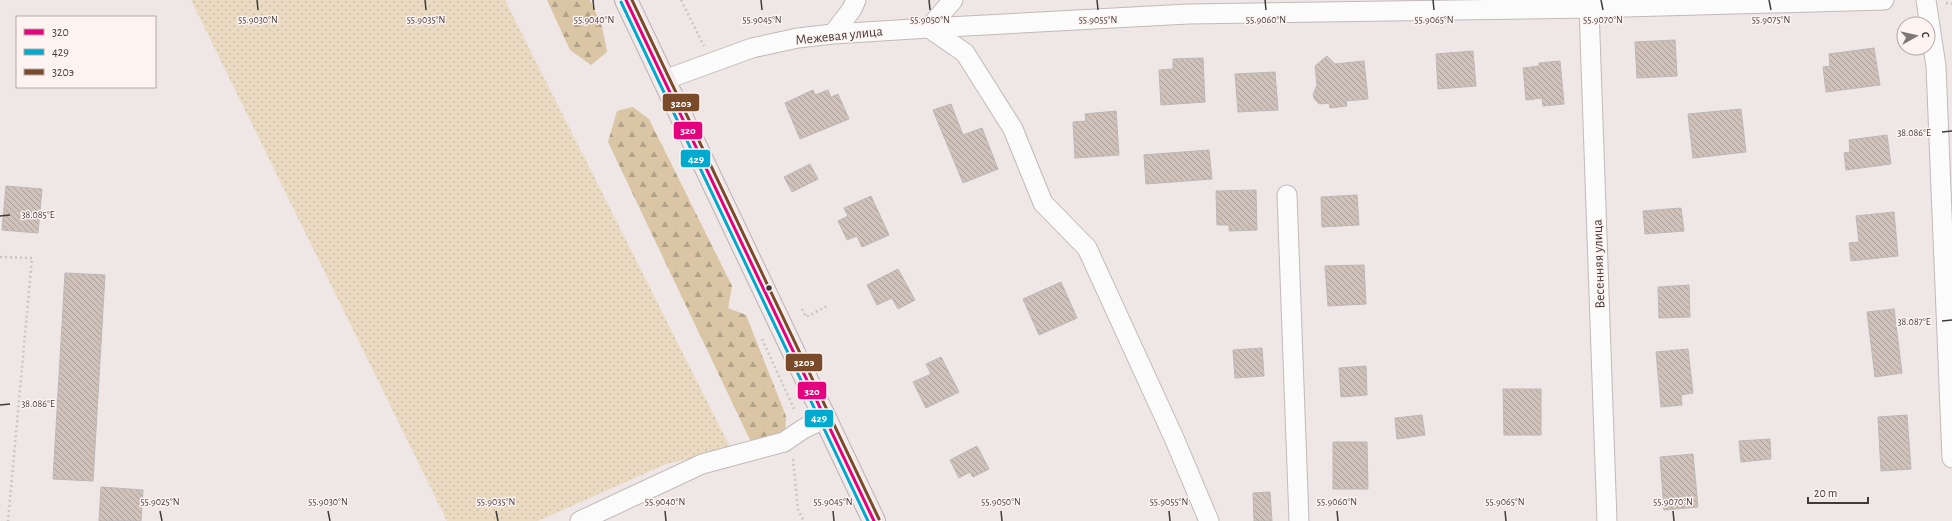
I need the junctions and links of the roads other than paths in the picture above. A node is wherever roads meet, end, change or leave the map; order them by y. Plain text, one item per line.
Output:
1 (626, 0) edge
2 (856, 0) edge
3 (953, 0) edge
4 (1884, 0) edge
5 (1926, 0) edge
6 (1368, 6) edge
7 (1195, 7) edge
8 (1589, 8) junction
9 (929, 28) junction
10 (833, 34) junction
11 (664, 80) junction
12 (1287, 195) dead end
13 (826, 418) junction
14 (1952, 458) edge
15 (580, 521) edge
16 (874, 521) edge
17 (1209, 521) edge
18 (1299, 521) edge
19 (1607, 521) edge

1 - 11 main road
2 - 10 street
3 - 9 street
4 - 8 street, Межевая улица
5 - 14 street
6 - 7 street, Межевая улица
6 - 8 street, Межевая улица
7 - 9 street, Межевая улица
8 - 19 street, Весенняя улица
9 - 10 street, Межевая улица
9 - 17 street
10 - 11 street, Межевая улица
11 - 13 main road
12 - 18 street
13 - 15 street
13 - 16 main road

